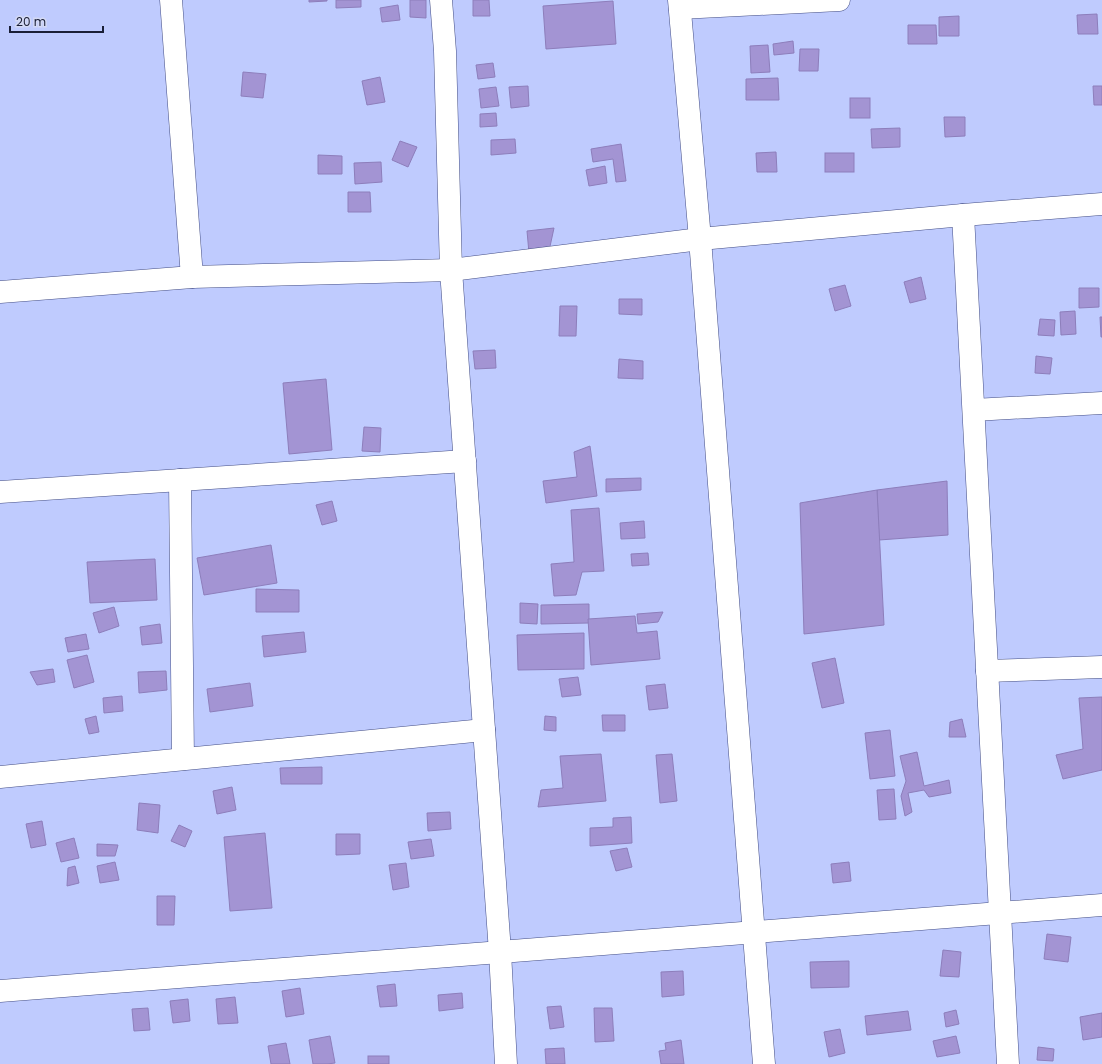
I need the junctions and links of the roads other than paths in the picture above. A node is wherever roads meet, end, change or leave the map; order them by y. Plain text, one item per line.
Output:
1 (171, 0) edge
2 (441, 0) edge
3 (839, 0) edge
4 (680, 4) edge
5 (1102, 204) edge
6 (963, 215) junction
7 (700, 239) junction
8 (450, 270) junction
9 (192, 277) junction
10 (0, 292) edge
11 (1102, 403) edge
12 (974, 410) junction
13 (465, 461) junction
14 (180, 480) junction
15 (0, 492) edge
16 (1102, 667) edge
17 (987, 671) junction
18 (484, 730) junction
19 (183, 759) junction
20 (0, 777) edge
21 (1102, 905) edge
22 (1000, 913) junction
23 (754, 933) junction
24 (500, 952) junction
25 (0, 991) edge
26 (506, 1064) edge
27 (764, 1064) edge
28 (1008, 1064) edge

1 - 9 street
2 - 8 street
3 - 4 street
4 - 7 street
5 - 6 street
6 - 7 street
6 - 12 street
7 - 8 street
7 - 23 street
8 - 9 street
8 - 13 street
9 - 10 street
11 - 12 street
12 - 17 street
13 - 14 street
13 - 18 street
14 - 15 street
14 - 19 street
16 - 17 street
17 - 22 street
18 - 19 street
18 - 24 street
19 - 20 street
21 - 22 street
22 - 23 street
22 - 28 street
23 - 24 street
23 - 27 street
24 - 25 street
24 - 26 street

